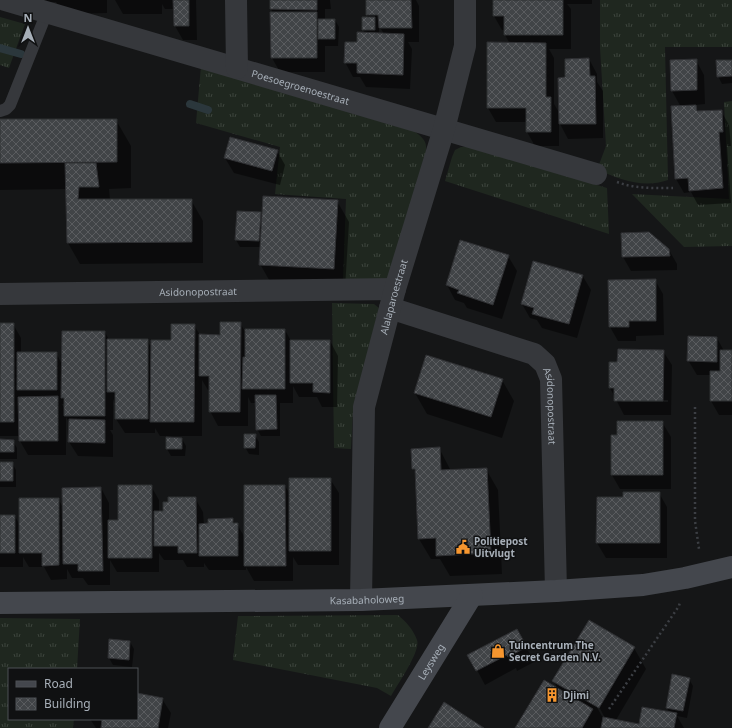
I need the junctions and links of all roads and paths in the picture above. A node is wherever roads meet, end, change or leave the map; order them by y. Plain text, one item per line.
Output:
1 (5, 0) edge
2 (236, 0) edge
3 (465, 0) edge
4 (48, 12) junction
5 (237, 68) junction
6 (0, 111) edge
7 (444, 129) junction
8 (596, 174) joint
9 (673, 188) dead end
10 (0, 294) edge
11 (392, 299) junction
12 (695, 407) dead end
13 (732, 567) edge
14 (695, 576) junction
15 (556, 591) junction
16 (472, 595) junction
17 (361, 600) junction
18 (0, 603) edge
19 (609, 709) dead end
20 (390, 728) edge

1 - 4 street, Poesoegroenoestraat
2 - 5 street
3 - 7 street, Alalaparoestraat
4 - 5 street, Poesoegroenoestraat
4 - 6 lane
5 - 7 street, Poesoegroenoestraat
7 - 8 street, Poesoegroenoestraat
7 - 11 street, Alalaparoestraat
8 - 9 path
10 - 11 street, Asidonopostraat
11 - 15 street, Asidonopostraat
11 - 17 street, Alalaparoestraat
12 - 14 path
13 - 14 street, Kasabaholoweg
14 - 15 street, Kasabaholoweg
14 - 19 path
15 - 16 street, Kasabaholoweg
16 - 17 street, Kasabaholoweg
16 - 20 street, Leysweg
17 - 18 street, Kasabaholoweg

